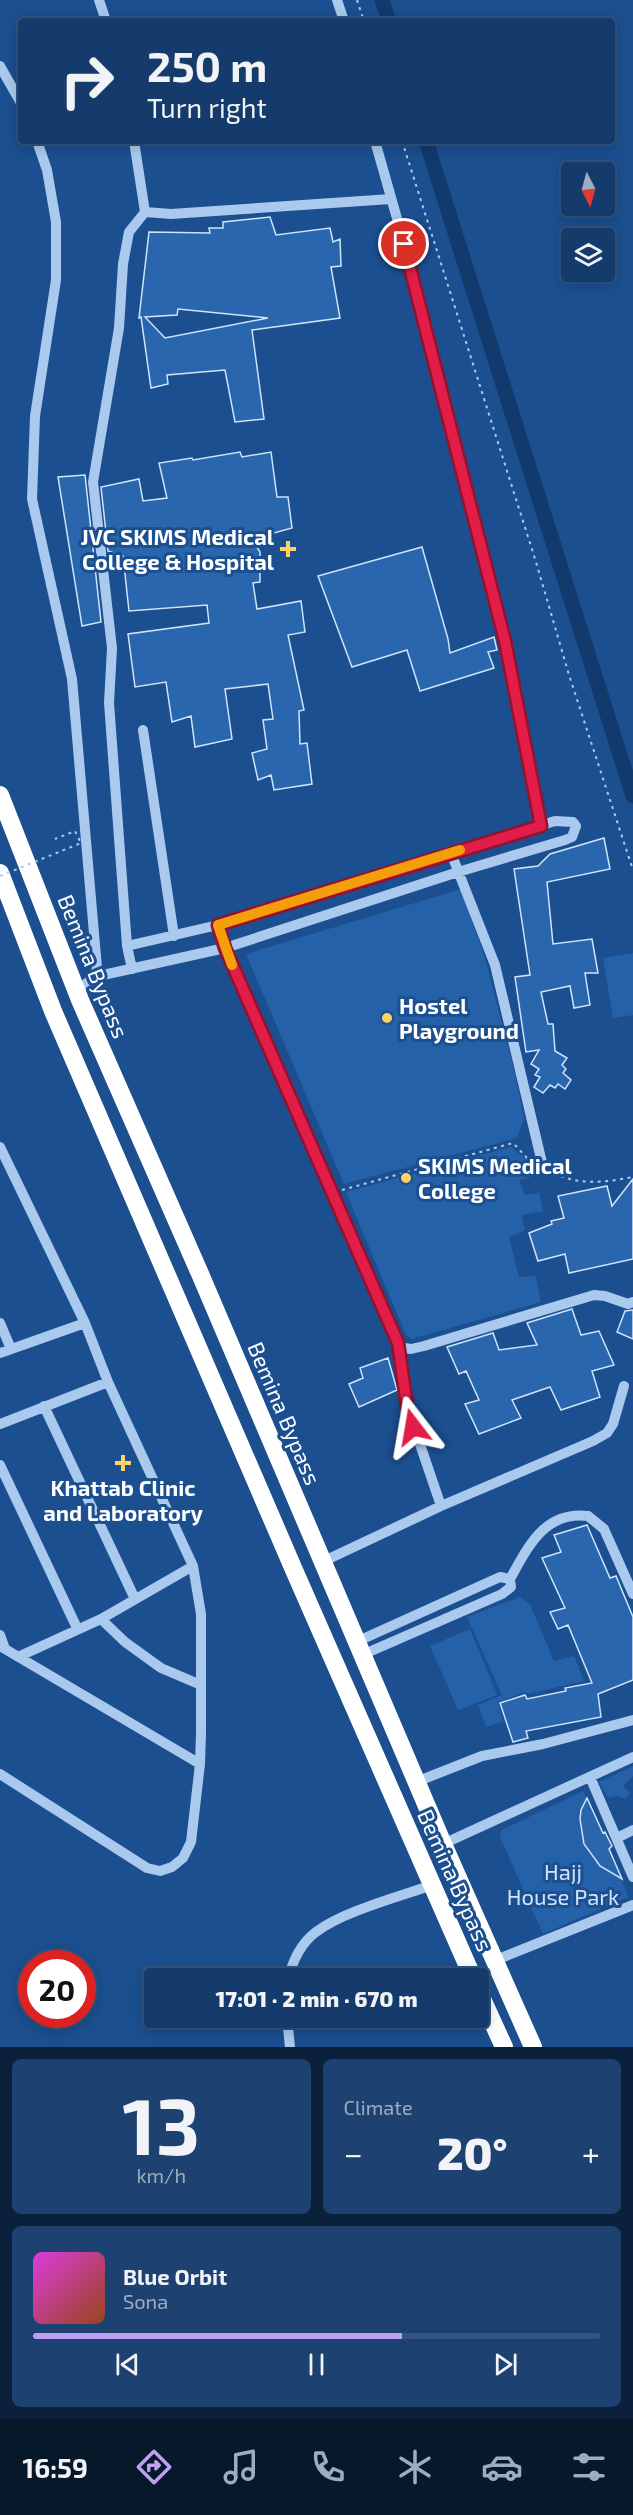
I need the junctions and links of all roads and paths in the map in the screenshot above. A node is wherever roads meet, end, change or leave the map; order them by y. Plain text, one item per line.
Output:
1 (99, 0) edge
2 (337, 0) edge
3 (357, 0) edge
4 (105, 18) edge
5 (343, 18) edge
6 (363, 18) edge
7 (0, 66) edge
8 (18, 98) edge
9 (39, 144) edge
10 (135, 144) edge
11 (376, 144) edge
12 (403, 144) edge
13 (391, 199) junction
14 (146, 212) junction
15 (143, 730) dead end
16 (0, 795) edge
17 (541, 826) junction
18 (55, 839) dead end
19 (451, 853) junction
20 (633, 870) edge
21 (458, 872) junction
22 (0, 875) edge
23 (218, 925) junction
24 (174, 936) junction
25 (127, 946) junction
26 (225, 948) junction
27 (132, 969) junction
28 (94, 977) junction
29 (77, 991) junction
30 (0, 1147) edge
31 (543, 1167) junction
32 (633, 1177) edge
33 (332, 1192) junction
34 (633, 1302) edge
35 (0, 1323) edge
36 (85, 1323) junction
37 (398, 1347) junction
38 (5, 1351) edge
39 (108, 1382) junction
40 (624, 1386) dead end
41 (44, 1406) junction
42 (0, 1424) edge
43 (0, 1466) edge
44 (441, 1506) junction
45 (322, 1562) junction
46 (193, 1566) junction
47 (633, 1594) edge
48 (135, 1599) junction
49 (101, 1619) junction
50 (77, 1628) junction
51 (0, 1635) edge
52 (3, 1647) edge
53 (359, 1649) junction
54 (20, 1656) junction
55 (201, 1685) junction
56 (633, 1720) edge
57 (633, 1757) edge
58 (200, 1764) junction
59 (0, 1774) edge
60 (590, 1777) junction
61 (416, 1782) junction
62 (633, 1830) edge
63 (616, 1838) junction
64 (443, 1844) junction
65 (633, 1877) edge
66 (432, 1885) junction
67 (633, 1905) edge
68 (496, 1960) junction
69 (291, 1968) edge
70 (469, 1968) edge
71 (489, 2014) edge
72 (287, 2028) edge
73 (290, 2047) edge
74 (504, 2047) edge
75 (534, 2047) edge

1 - 4 street
2 - 5 street
3 - 6 path
7 - 8 street
9 - 28 street
10 - 14 street
11 - 13 street
12 - 20 path
13 - 14 street
13 - 17 street
14 - 25 street
15 - 24 street
16 - 29 highway, Bemina Bypass
17 - 19 street
17 - 21 street
18 - 22 path, bridge
19 - 21 street
19 - 23 street
21 - 26 street
21 - 31 street
22 - 66 highway, Bemina Bypass
23 - 24 street
23 - 26 street
24 - 25 street
25 - 27 street
26 - 27 street
26 - 33 street
27 - 28 street
28 - 29 street
29 - 45 highway, Bemina Bypass
30 - 36 street
31 - 32 path
31 - 33 path
33 - 37 street
34 - 37 street
35 - 38 street
36 - 38 street
36 - 39 street
37 - 44 street
39 - 41 street
39 - 46 street
40 - 44 street
41 - 42 street
41 - 48 street
43 - 50 street
44 - 45 street
45 - 53 highway, Bemina Bypass
46 - 48 street
46 - 55 street
47 - 53 street
48 - 49 street
49 - 50 street
49 - 55 street
50 - 54 street
51 - 52 street
52 - 54 street
53 - 61 highway, Bemina Bypass
54 - 58 street
55 - 58 street
56 - 61 street
57 - 60 street
58 - 59 street
60 - 63 street
60 - 64 street
61 - 64 highway, Bemina Bypass
62 - 63 street
63 - 65 street
64 - 68 highway, Bemina Bypass
66 - 69 street
66 - 70 highway, Bemina Bypass
67 - 68 street
68 - 75 highway, Bemina Bypass
71 - 74 highway
72 - 73 street

